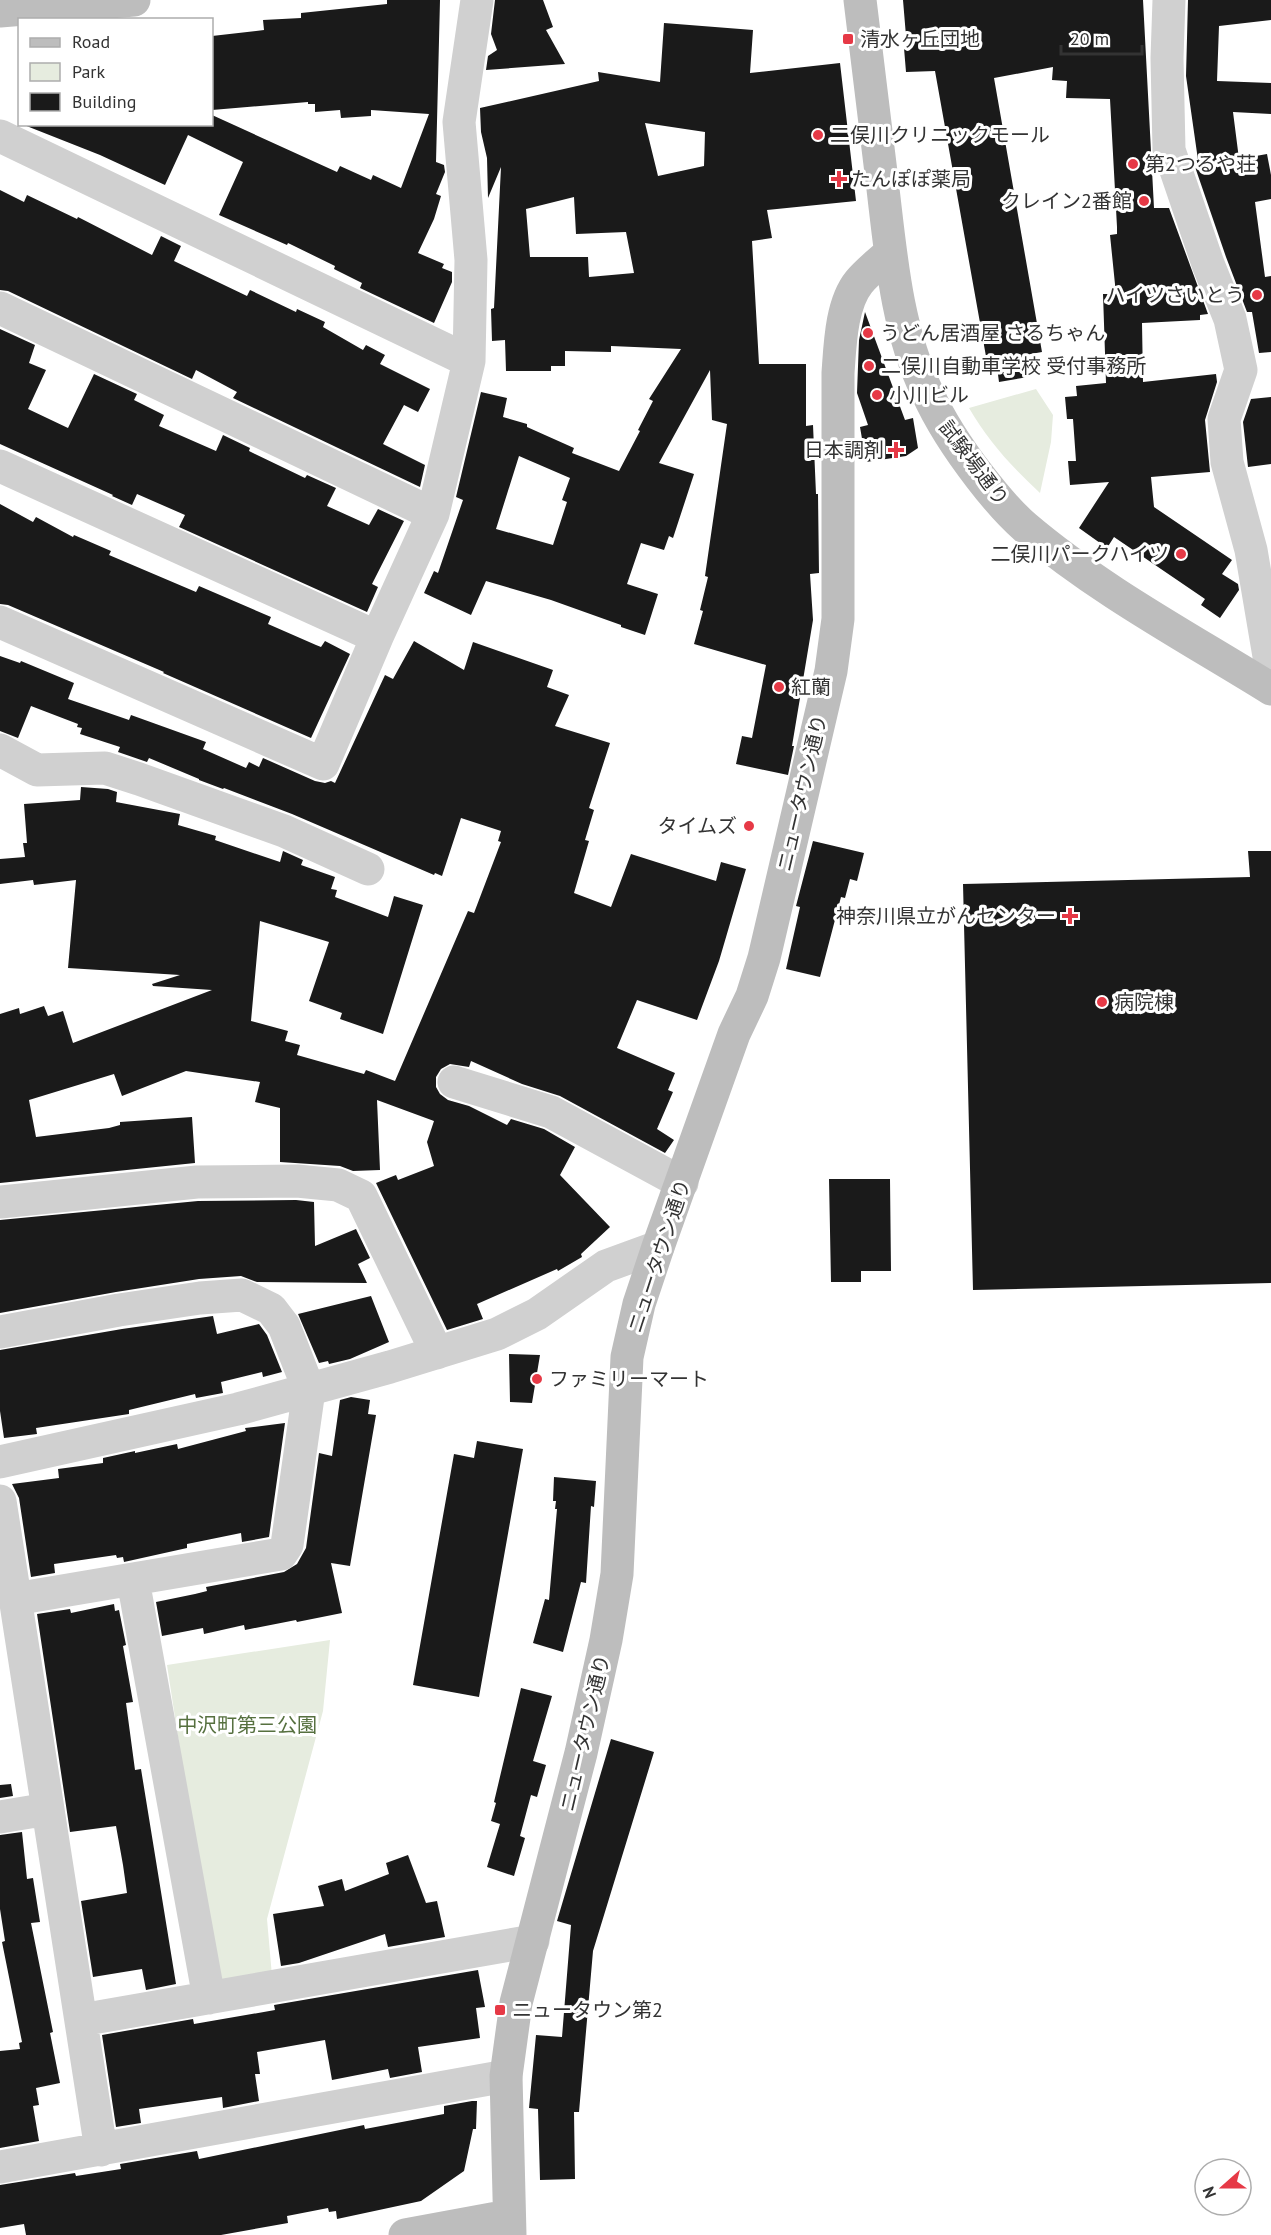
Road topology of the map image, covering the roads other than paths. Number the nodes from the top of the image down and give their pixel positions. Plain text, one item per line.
1 (134, 0) edge
2 (477, 0) edge
3 (860, 0) edge
4 (1169, 0) edge
5 (0, 11) edge
6 (0, 136) edge
7 (890, 253) junction
8 (0, 308) edge
9 (469, 361) junction
10 (0, 466) edge
11 (433, 514) junction
12 (1261, 549) edge
13 (0, 622) edge
14 (376, 638) junction
15 (1271, 668) edge
16 (1271, 689) edge
17 (0, 750) edge
18 (368, 869) dead end
19 (454, 1082) dead end
20 (682, 1183) junction
21 (0, 1202) edge
22 (658, 1247) junction
23 (0, 1332) edge
24 (437, 1353) junction
25 (309, 1390) junction
26 (0, 1462) edge
27 (0, 1501) edge
28 (133, 1580) junction
29 (15, 1599) junction
30 (48, 1809) junction
31 (0, 1817) edge
32 (533, 1941) junction
33 (209, 1998) junction
34 (81, 2020) junction
35 (506, 2076) junction
36 (102, 2150) junction
37 (0, 2168) edge
38 (509, 2225) edge
39 (405, 2235) edge

1 - 5 street
2 - 9 street
3 - 7 street, 試験場通り
4 - 12 street
6 - 9 street
7 - 16 street, 試験場通り
7 - 20 street, ニュータウン通り
8 - 11 street
9 - 11 street
10 - 14 street
11 - 14 street
12 - 15 street
13 - 14 street
17 - 18 street
19 - 20 street
20 - 22 street, ニュータウン通り
21 - 24 street
22 - 24 street
22 - 32 street, ニュータウン通り
23 - 25 street
24 - 25 street
25 - 26 street
25 - 28 street
27 - 29 street
28 - 29 street
28 - 33 street
29 - 30 street
30 - 31 street
30 - 34 street
32 - 33 street
32 - 35 street, ニュータウン通り
33 - 34 street
34 - 36 street
35 - 36 street
35 - 38 street, ニュータウン通り
36 - 37 street
38 - 39 street, ニュータウン通り

